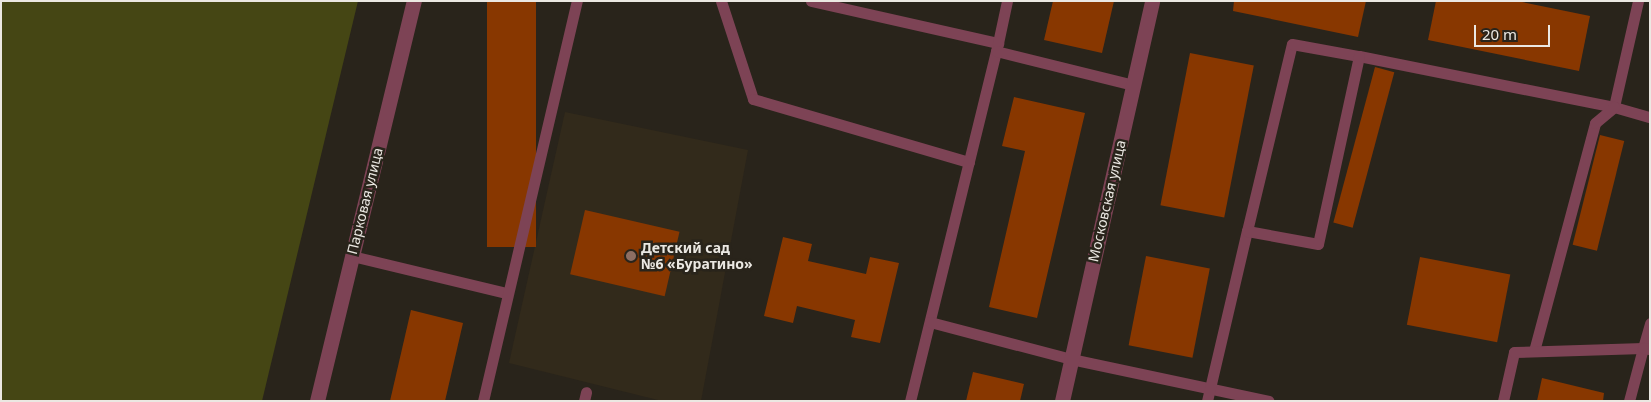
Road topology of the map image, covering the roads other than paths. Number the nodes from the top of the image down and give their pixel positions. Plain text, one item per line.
1 (414, 1) edge
2 (577, 1) edge
3 (721, 1) edge
4 (811, 1) edge
5 (1007, 1) edge
6 (1152, 1) edge
7 (1638, 1) edge
8 (997, 47) junction
9 (1358, 56) junction
10 (1133, 85) junction
11 (1614, 107) junction
12 (1650, 117) edge
13 (969, 162) junction
14 (1247, 231) junction
15 (352, 256) junction
16 (506, 294) junction
17 (930, 322) junction
18 (1650, 323) edge
19 (1646, 349) edge
20 (1534, 351) junction
21 (1071, 359) junction
22 (1210, 388) junction
23 (317, 401) edge
24 (483, 401) edge
25 (910, 401) edge
26 (1062, 401) edge
27 (1207, 401) edge
28 (1269, 401) edge
29 (1503, 401) edge
30 (1629, 401) edge

1 - 15 street, Парковая улица
2 - 16 lane
3 - 13 lane
4 - 8 lane
5 - 8 lane
6 - 10 street, Московская улица
7 - 11 lane
8 - 10 lane
8 - 13 lane
9 - 11 lane
9 - 14 lane
9 - 14 lane
10 - 21 street, Московская улица
11 - 12 lane
11 - 20 lane
13 - 17 lane
14 - 22 lane
15 - 16 lane
15 - 23 street, Парковая улица
16 - 24 lane
17 - 21 lane
17 - 25 lane
18 - 19 lane
19 - 20 lane
19 - 30 lane
20 - 29 lane
21 - 22 lane
21 - 26 street, Московская улица
22 - 27 lane
22 - 28 lane

